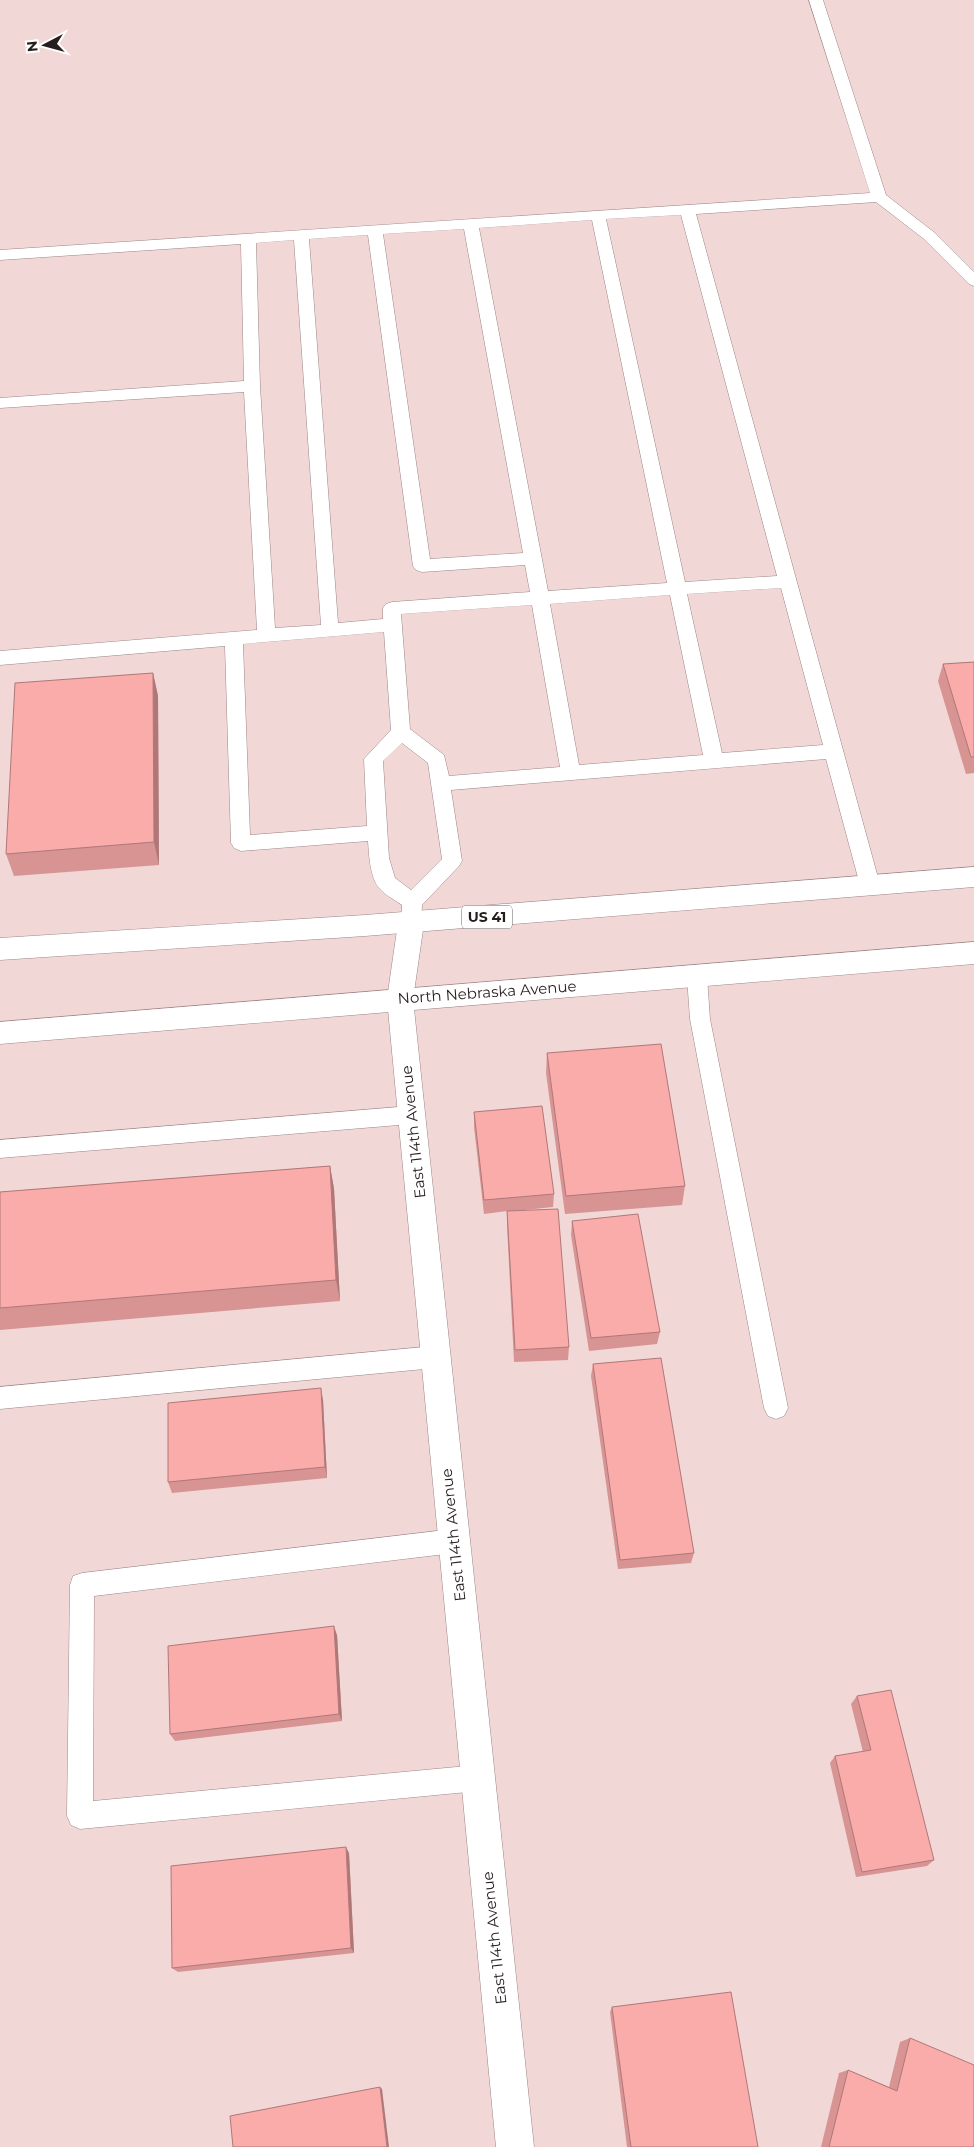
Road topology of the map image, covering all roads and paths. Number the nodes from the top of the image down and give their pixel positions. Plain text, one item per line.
1 (816, 0) edge
2 (879, 197) junction
3 (687, 209) junction
4 (598, 215) junction
5 (471, 224) junction
6 (375, 230) junction
7 (301, 235) junction
8 (248, 239) junction
9 (0, 255) edge
10 (974, 281) edge
11 (252, 386) junction
12 (0, 403) edge
13 (533, 558) junction
14 (788, 581) junction
15 (677, 588) junction
16 (540, 599) junction
17 (392, 625) junction
18 (330, 630) junction
19 (266, 636) junction
20 (234, 638) junction
21 (0, 658) edge
22 (400, 732) junction
23 (834, 751) junction
24 (714, 761) junction
25 (572, 773) junction
26 (441, 784) junction
27 (378, 833) junction
28 (974, 877) edge
29 (870, 885) junction
30 (412, 913) junction
31 (0, 949) edge
32 (974, 953) edge
33 (697, 977) junction
34 (400, 998) junction
35 (0, 1033) edge
36 (411, 1115) junction
37 (0, 1149) edge
38 (435, 1357) junction
39 (0, 1398) edge
40 (776, 1408) dead end
41 (454, 1541) junction
42 (478, 1778) junction
43 (515, 2147) edge

1 - 2 lane
2 - 3 lane
2 - 10 lane
3 - 4 lane
3 - 14 lane
4 - 5 lane
4 - 15 lane
5 - 6 lane
5 - 13 lane
6 - 7 lane
6 - 13 lane
7 - 8 lane
7 - 18 lane
8 - 9 lane
8 - 11 lane
11 - 12 lane
11 - 19 lane
13 - 16 lane
14 - 15 lane
14 - 23 lane
15 - 16 lane
15 - 24 lane
16 - 17 lane
16 - 25 lane
17 - 18 lane
17 - 22 lane
18 - 19 lane
19 - 20 lane
20 - 21 lane
20 - 27 lane
22 - 26 lane
22 - 27 lane
23 - 24 lane
23 - 29 lane
24 - 25 lane
25 - 26 lane
26 - 30 lane
27 - 30 lane
28 - 29 main road, US 41
29 - 30 main road, US 41
30 - 31 main road, US 41
30 - 34 main road, East 114th Avenue
32 - 33 main road, North Nebraska Avenue
33 - 34 main road, North Nebraska Avenue
33 - 40 lane
34 - 35 main road, North Nebraska Avenue
34 - 36 main road, East 114th Avenue
36 - 37 lane
36 - 38 main road, East 114th Avenue
38 - 39 lane
38 - 41 main road, East 114th Avenue
41 - 42 main road, East 114th Avenue
41 - 42 lane
42 - 43 main road, East 114th Avenue

